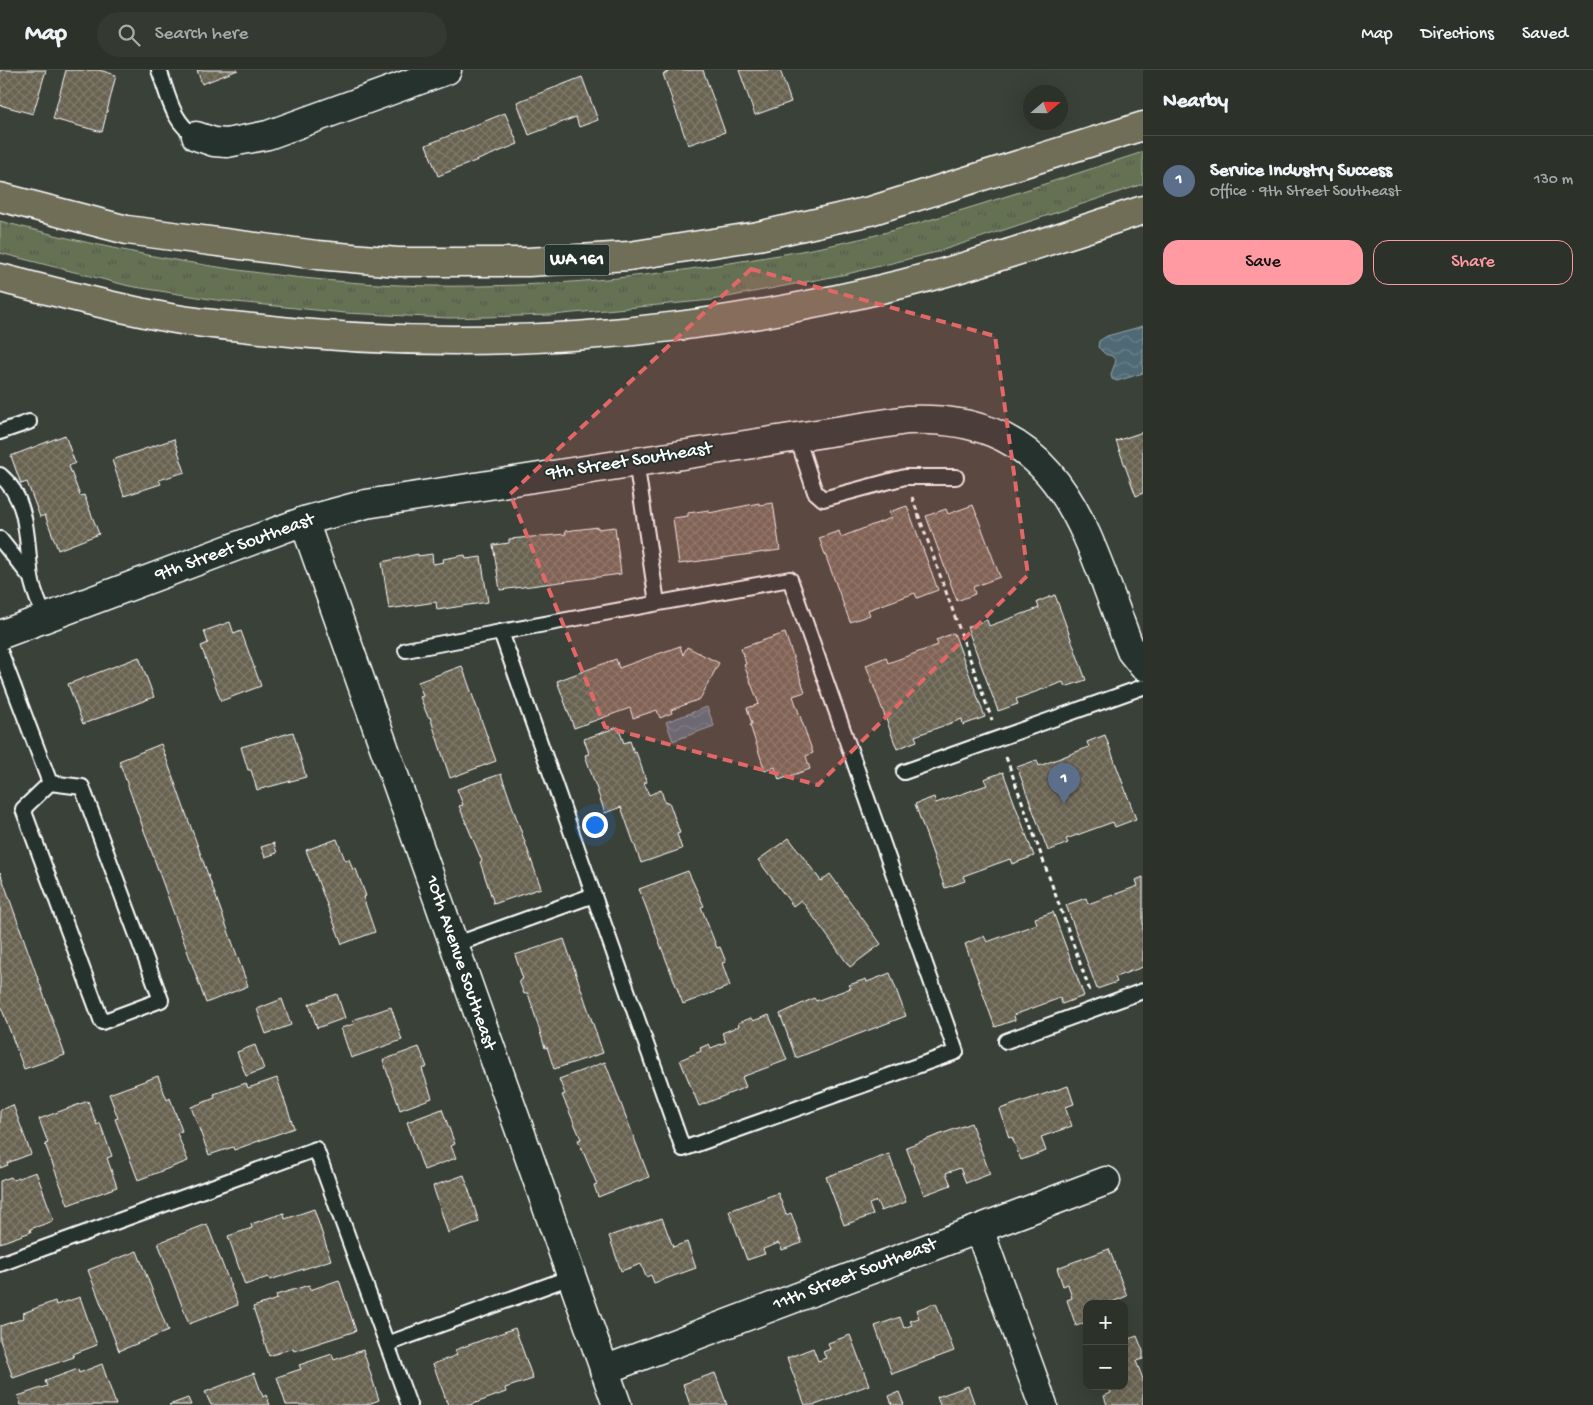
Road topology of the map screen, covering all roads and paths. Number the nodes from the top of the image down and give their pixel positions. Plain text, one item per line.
1 (159, 70) edge
2 (447, 70) edge
3 (1143, 126) edge
4 (196, 136) joint
5 (0, 198) edge
6 (1143, 210) edge
7 (0, 278) edge
8 (29, 422) dead end
9 (0, 432) edge
10 (797, 437) junction
11 (636, 461) junction
12 (0, 475) edge
13 (905, 477) junction
14 (956, 477) dead end
15 (304, 521) junction
16 (0, 539) edge
17 (31, 578) junction
18 (656, 604) junction
19 (45, 618) junction
20 (500, 632) junction
21 (0, 635) edge
22 (0, 650) edge
23 (406, 650) dead end
24 (1143, 666) edge
25 (1143, 687) edge
26 (992, 720) dead end
27 (1006, 756) dead end
28 (904, 772) dead end
29 (50, 783) junction
30 (594, 895) junction
31 (454, 945) junction
32 (1143, 991) edge
33 (1096, 1008) junction
34 (1006, 1041) dead end
35 (1106, 1180) dead end
36 (979, 1229) junction
37 (0, 1264) edge
38 (571, 1277) junction
39 (387, 1344) junction
40 (604, 1370) junction
41 (409, 1405) edge
42 (617, 1405) edge
43 (1043, 1405) edge

1 - 4 lane
2 - 4 street
3 - 5 highway, WA 161
6 - 7 highway
8 - 9 lane
10 - 11 street, 9th Street Southeast
10 - 13 lane
10 - 24 street, 9th Street Southeast
11 - 15 street, 9th Street Southeast
11 - 18 lane
12 - 17 lane
13 - 14 lane
13 - 26 path
15 - 19 street, 9th Street Southeast
15 - 31 street, 10th Avenue Southeast
16 - 17 lane
17 - 19 lane
18 - 20 lane
18 - 30 lane
19 - 21 street, 9th Street Southeast
20 - 23 lane
20 - 30 lane
22 - 29 lane
25 - 28 lane
27 - 33 path
29 - 29 lane
30 - 31 lane
31 - 38 street, 10th Avenue Southeast
32 - 33 lane
33 - 34 lane
35 - 36 street, 11th Street Southeast
36 - 40 street, 11th Street Southeast
36 - 43 street
37 - 39 lane
38 - 39 lane
38 - 40 street, 10th Avenue Southeast
39 - 41 lane
40 - 42 street, 10th Avenue Southeast

